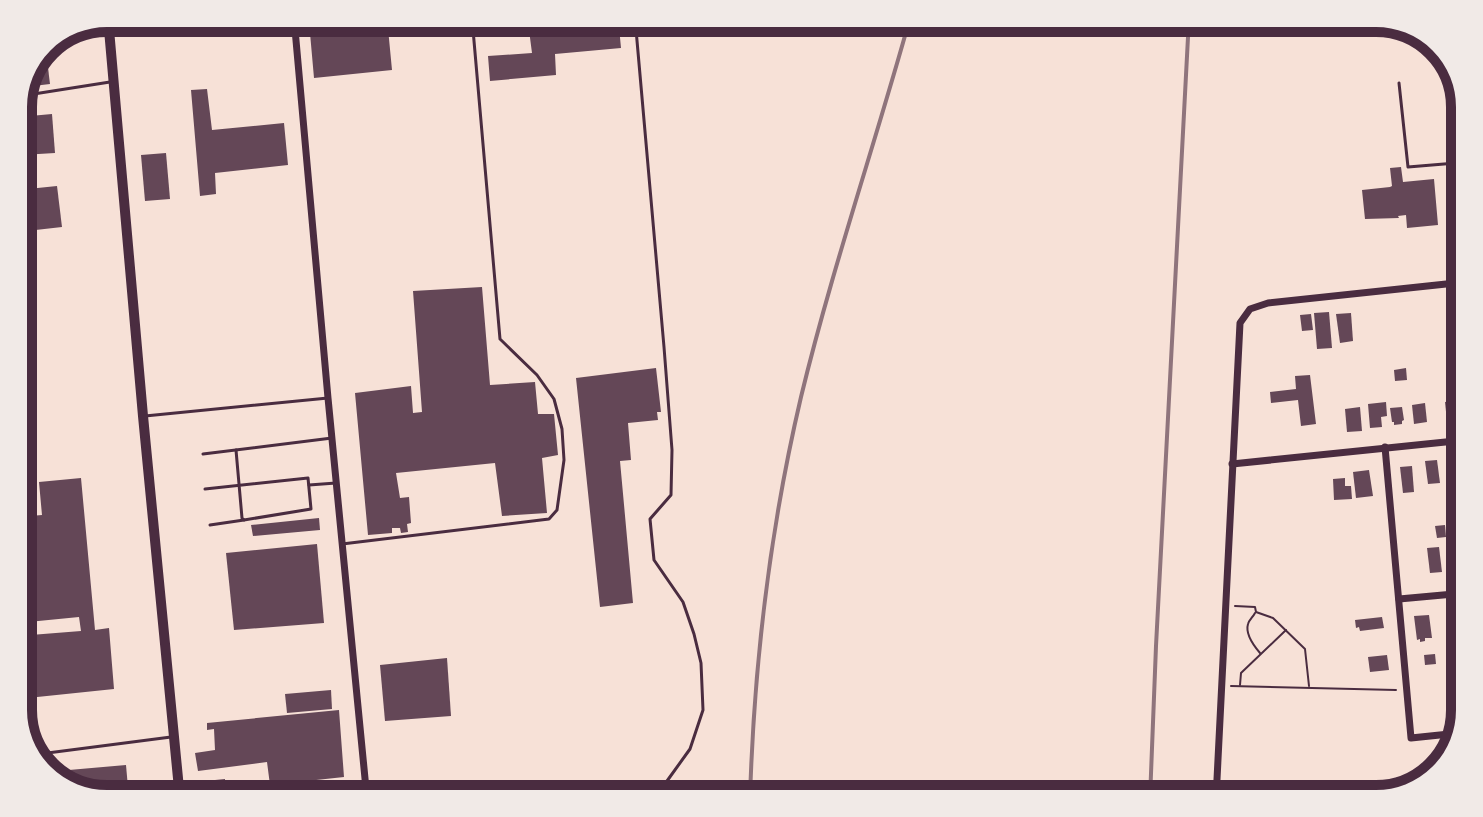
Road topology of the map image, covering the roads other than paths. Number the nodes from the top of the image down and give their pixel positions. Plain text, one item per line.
1 (109, 32) edge
2 (295, 32) edge
3 (473, 32) edge
4 (636, 32) edge
5 (114, 82) junction
6 (1399, 83) dead end
7 (34, 94) edge
8 (1451, 163) edge
9 (1451, 283) edge
10 (328, 398) junction
11 (143, 416) junction
12 (332, 438) junction
13 (1451, 441) edge
14 (1385, 447) junction
15 (236, 450) junction
16 (203, 454) dead end
17 (1232, 464) junction
18 (336, 483) junction
19 (309, 485) junction
20 (239, 486) junction
21 (205, 489) dead end
22 (244, 520) junction
23 (210, 525) dead end
24 (342, 544) junction
25 (1451, 594) edge
26 (1399, 599) junction
27 (1447, 734) edge
28 (174, 737) junction
29 (46, 753) edge
30 (179, 785) edge
31 (366, 785) edge
32 (659, 785) edge
33 (1217, 785) edge

1 - 5 main road
2 - 10 street
3 - 24 lane
4 - 32 lane
5 - 7 lane
5 - 11 main road
6 - 8 lane
9 - 17 street
10 - 11 lane
10 - 12 street
11 - 28 main road
12 - 15 lane
12 - 18 street
13 - 14 street
14 - 17 street
14 - 26 street
15 - 16 lane
15 - 20 lane
17 - 33 street
18 - 19 lane
18 - 24 street
19 - 20 lane
19 - 22 lane
20 - 21 lane
20 - 22 lane
22 - 23 lane
24 - 31 street
25 - 26 street
26 - 27 street
28 - 29 lane
28 - 30 main road

